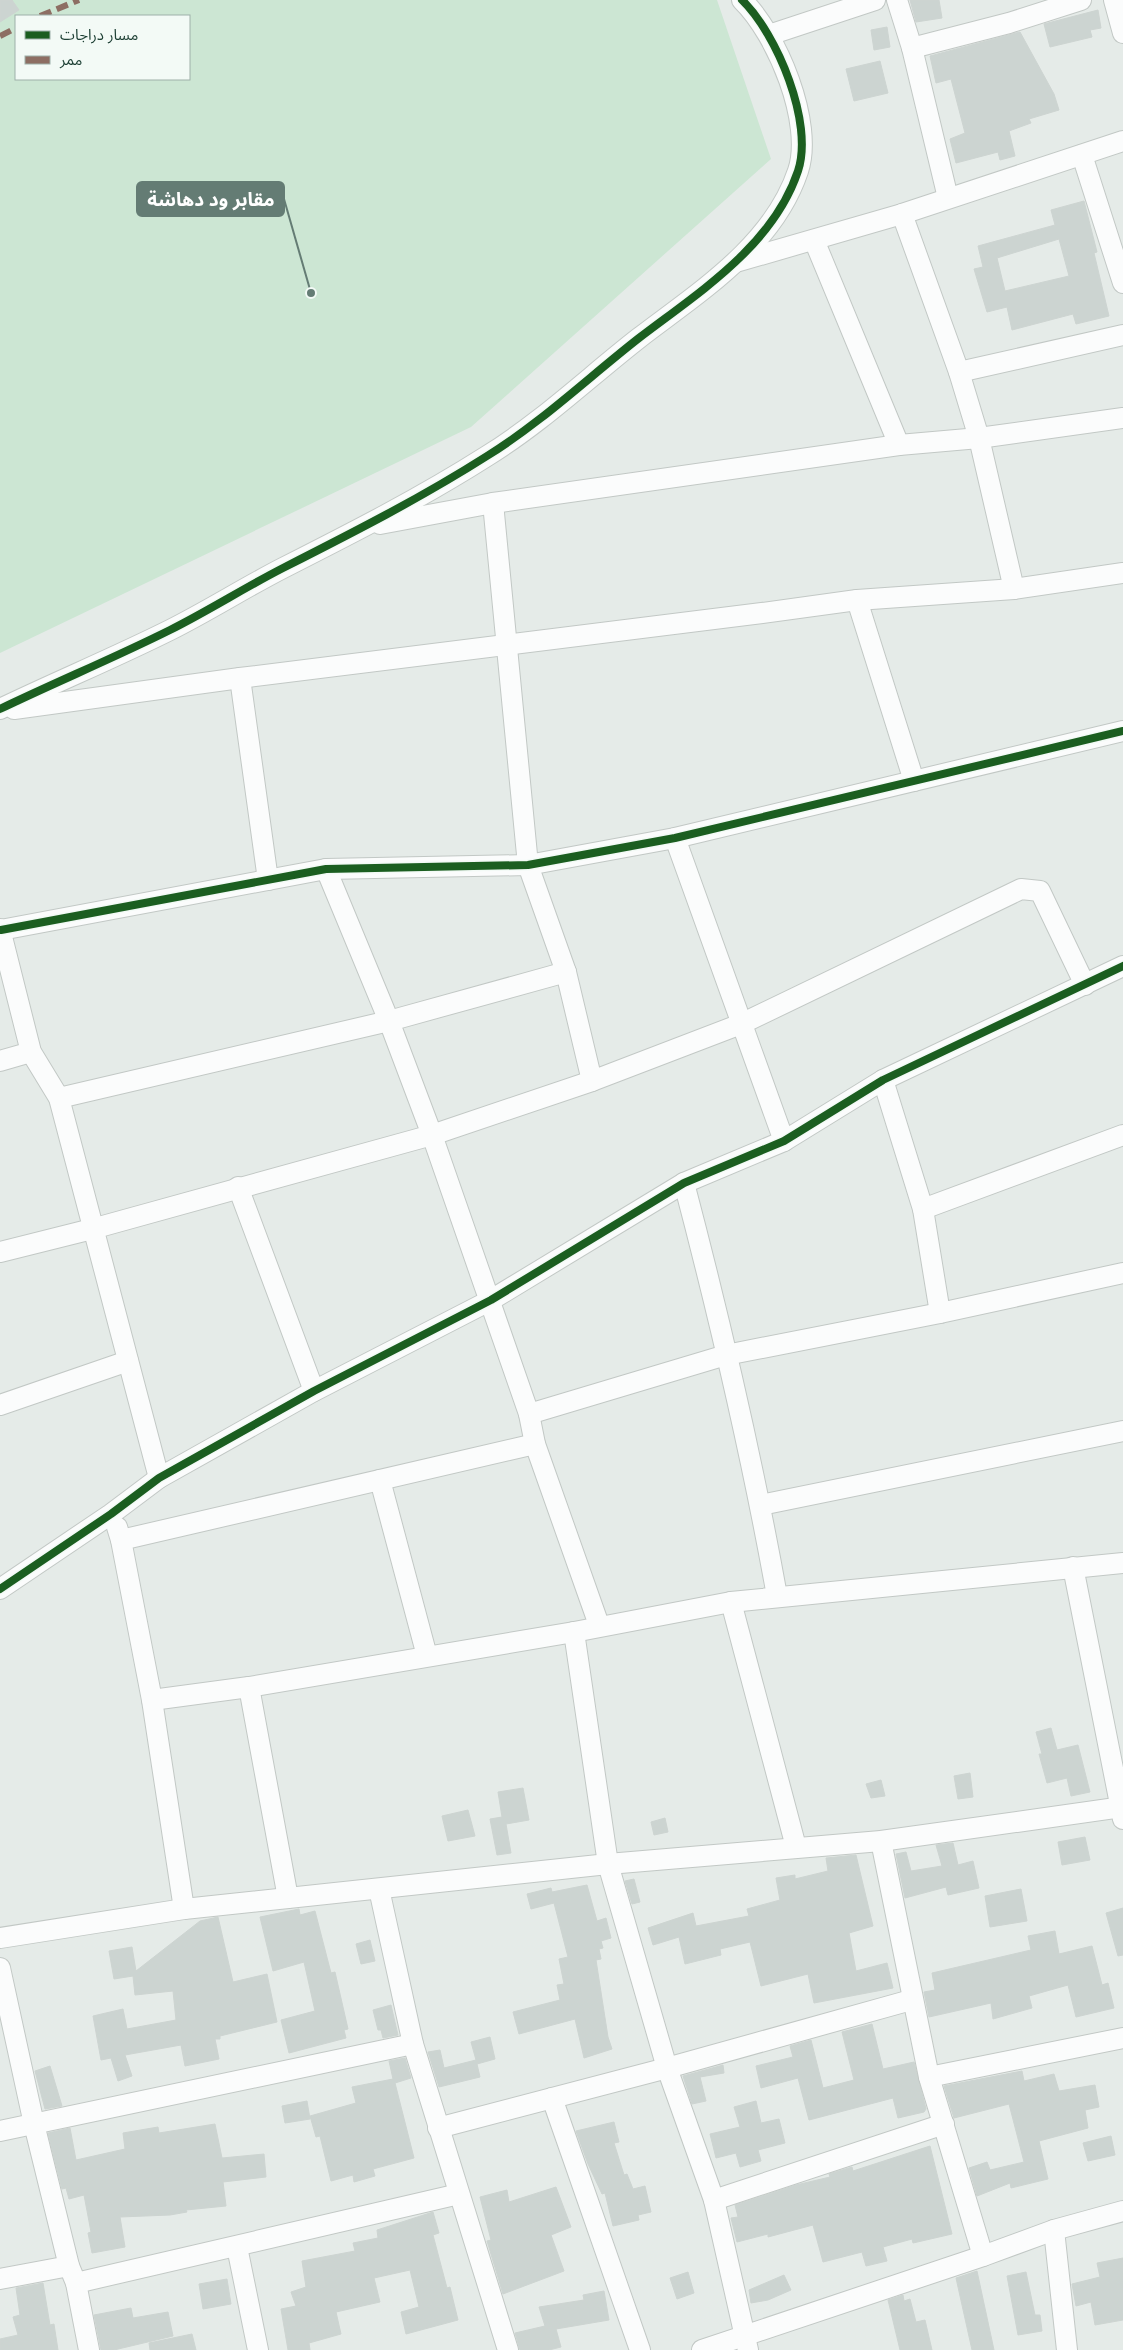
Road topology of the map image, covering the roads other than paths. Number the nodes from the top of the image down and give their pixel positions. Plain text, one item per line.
1 (742, 0) edge
2 (875, 0) edge
3 (897, 0) edge
4 (1081, 0) edge
5 (1114, 0) edge
6 (1123, 33) edge
7 (769, 35) junction
8 (912, 48) junction
9 (1123, 141) edge
10 (1082, 155) junction
11 (948, 198) junction
12 (902, 214) junction
13 (814, 240) junction
14 (734, 263) junction
15 (1123, 283) edge
16 (1123, 335) edge
17 (959, 372) junction
18 (1123, 418) edge
19 (979, 438) junction
20 (899, 446) junction
21 (493, 503) junction
22 (367, 527) junction
23 (1123, 573) edge
24 (1014, 589) junction
25 (857, 600) junction
26 (506, 645) junction
27 (240, 678) junction
28 (0, 710) edge
29 (1123, 731) edge
30 (914, 781) junction
31 (675, 838) junction
32 (528, 865) junction
33 (326, 869) junction
34 (268, 880) junction
35 (0, 929) edge
36 (1123, 966) edge
37 (566, 972) junction
38 (1086, 985) junction
39 (390, 1021) junction
40 (742, 1024) junction
41 (31, 1052) junction
42 (0, 1061) edge
43 (883, 1080) junction
44 (592, 1081) junction
45 (59, 1098) junction
46 (432, 1135) junction
47 (1123, 1135) edge
48 (784, 1141) junction
49 (684, 1183) junction
50 (238, 1187) junction
51 (924, 1209) junction
52 (92, 1229) junction
53 (0, 1252) edge
54 (1123, 1273) edge
55 (491, 1300) junction
56 (940, 1313) junction
57 (726, 1355) junction
58 (128, 1361) junction
59 (314, 1391) junction
60 (0, 1405) edge
61 (529, 1414) junction
62 (1123, 1431) edge
63 (535, 1444) junction
64 (159, 1478) junction
65 (380, 1480) junction
66 (761, 1504) junction
67 (111, 1514) junction
68 (122, 1540) junction
69 (1123, 1563) edge
70 (1073, 1567) junction
71 (0, 1589) edge
72 (778, 1596) junction
73 (731, 1602) junction
74 (600, 1625) junction
75 (574, 1632) junction
76 (427, 1656) junction
77 (249, 1687) junction
78 (152, 1700) junction
79 (1122, 1811) edge
80 (880, 1841) junction
81 (796, 1847) junction
82 (608, 1864) junction
83 (379, 1889) junction
84 (288, 1898) junction
85 (184, 1909) junction
86 (0, 1938) edge
87 (0, 1968) edge
88 (912, 2000) junction
89 (1123, 2038) edge
90 (413, 2044) junction
91 (667, 2068) junction
92 (928, 2077) junction
93 (552, 2098) junction
94 (34, 2124) junction
95 (944, 2124) junction
96 (438, 2128) junction
97 (0, 2131) edge
98 (459, 2194) junction
99 (714, 2200) junction
100 (1123, 2211) edge
101 (1054, 2230) junction
102 (237, 2247) junction
103 (983, 2256) junction
104 (72, 2275) junction
105 (0, 2279) edge
106 (747, 2343) edge
107 (89, 2350) edge
108 (258, 2350) edge
109 (508, 2350) edge
110 (640, 2350) edge
111 (702, 2350) edge
112 (1067, 2350) edge

1 - 7 street
2 - 7 street
3 - 8 street
4 - 8 street
5 - 6 street
7 - 14 street
8 - 11 street
9 - 10 street
10 - 11 street
10 - 15 street
11 - 12 street
12 - 13 street
12 - 17 street
13 - 14 street
13 - 20 street
14 - 22 street
16 - 17 street
17 - 19 street
18 - 19 street
19 - 20 street
19 - 24 street
20 - 21 street
21 - 22 street
21 - 26 street
22 - 28 street
23 - 24 street
24 - 25 street
25 - 26 street
25 - 30 street
26 - 27 street
26 - 32 street
27 - 28 street
27 - 34 street
29 - 30 street
30 - 31 street
31 - 32 street
31 - 40 street
32 - 33 street
32 - 37 street
33 - 34 street
33 - 39 street
34 - 35 street
35 - 41 street
36 - 38 street
37 - 39 street
37 - 44 street
38 - 40 street
38 - 43 street
39 - 45 street
39 - 46 street
40 - 44 street
40 - 48 street
41 - 42 street
41 - 45 street
43 - 48 street
43 - 51 street
44 - 46 street
45 - 52 street
46 - 50 street
46 - 55 street
47 - 51 street
48 - 49 street
49 - 55 street
49 - 57 street
50 - 52 street
50 - 59 street
51 - 56 street
52 - 53 street
52 - 58 street
54 - 56 street
55 - 59 street
55 - 61 street
56 - 57 street
57 - 61 street
57 - 66 street
58 - 60 street
58 - 64 street
59 - 64 street
61 - 63 street
62 - 66 street
63 - 65 street
63 - 74 street
64 - 67 street
65 - 68 street
65 - 76 street
66 - 72 street
67 - 68 street
67 - 71 street
68 - 78 street
69 - 70 street
70 - 72 street
70 - 79 street
72 - 73 street
73 - 74 street
73 - 81 street
74 - 75 street
75 - 76 street
75 - 82 street
76 - 77 street
77 - 78 street
77 - 84 street
78 - 85 street
79 - 80 street
80 - 81 street
80 - 88 street
81 - 82 street
82 - 83 street
82 - 91 street
83 - 84 street
83 - 90 street
84 - 85 street
85 - 86 street
87 - 94 street
88 - 91 street
88 - 92 street
89 - 92 street
90 - 94 street
90 - 96 street
91 - 93 street
91 - 99 street
92 - 95 street
93 - 96 street
93 - 110 street
94 - 97 street
94 - 104 street
95 - 99 street
95 - 103 street
96 - 98 street
98 - 102 street
98 - 109 street
99 - 106 street
100 - 101 street
101 - 103 street
101 - 112 street
102 - 104 street
102 - 108 street
103 - 106 street
104 - 105 street
104 - 107 street
106 - 111 street

